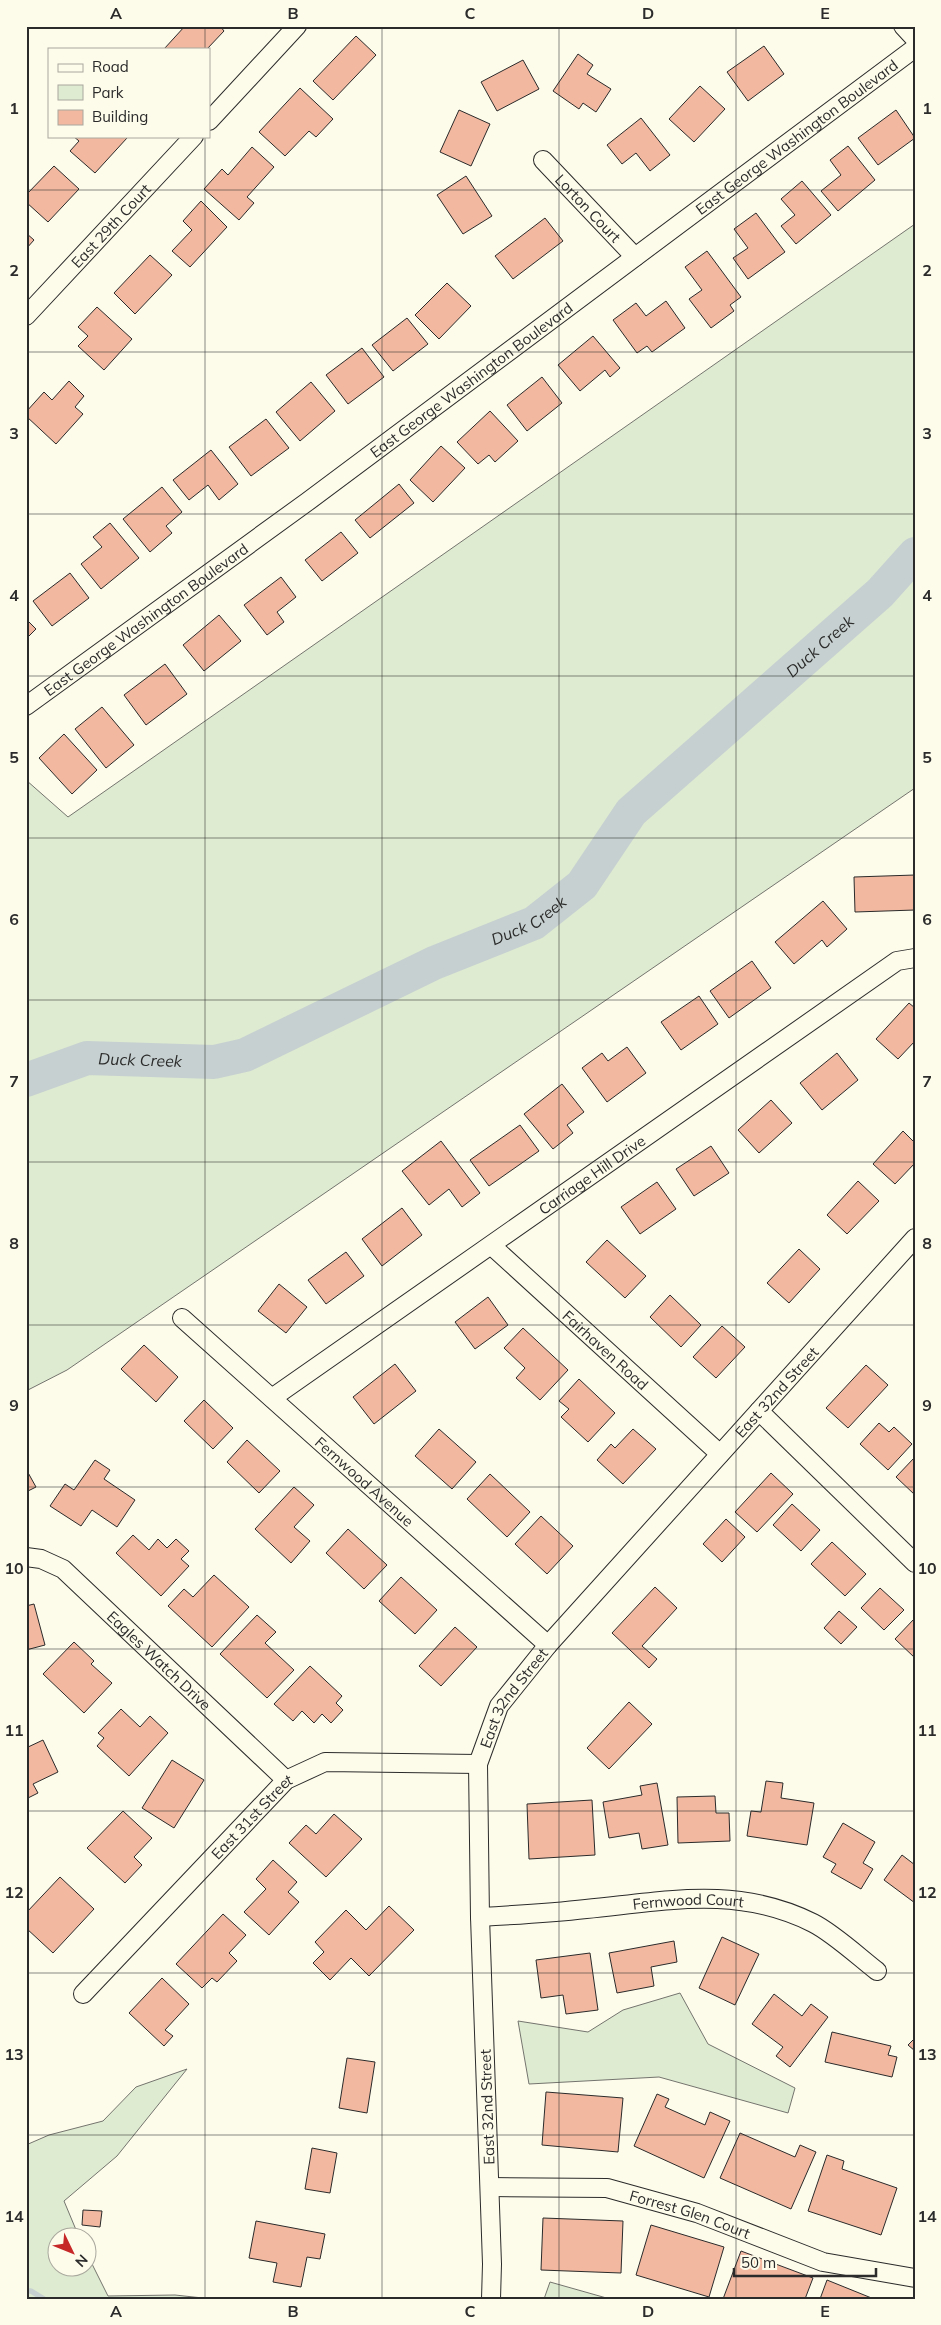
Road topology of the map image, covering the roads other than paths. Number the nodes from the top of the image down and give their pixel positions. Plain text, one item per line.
1 (297, 26) edge
2 (903, 26) edge
3 (915, 38) edge
4 (915, 48) edge
5 (210, 120) edge
6 (192, 138) edge
7 (543, 160) dead end
8 (635, 257) junction
9 (26, 316) edge
10 (26, 706) edge
11 (915, 958) edge
12 (915, 1238) edge
13 (492, 1246) junction
14 (182, 1318) dead end
15 (272, 1398) junction
16 (759, 1410) junction
17 (720, 1454) junction
18 (26, 1557) edge
19 (915, 1563) edge
20 (548, 1645) junction
21 (478, 1764) junction
22 (286, 1780) junction
23 (480, 1917) junction
24 (877, 1971) dead end
25 (83, 1994) dead end
26 (490, 2187) junction
27 (915, 2278) edge
28 (491, 2299) edge

1 - 5 street
2 - 3 street
4 - 8 street, East George Washington Boulevard
6 - 9 street, East 29th Court
7 - 8 street, Lorton Court
8 - 10 street, East George Washington Boulevard
11 - 13 street, Carriage Hill Drive
12 - 16 street, East 32nd Street
13 - 15 street, Carriage Hill Drive
13 - 17 street, Fairhaven Road
14 - 15 street, Fernwood Avenue
15 - 20 street, Fernwood Avenue
16 - 17 street, East 32nd Street
16 - 19 street
17 - 20 street, East 32nd Street
18 - 22 street, Eagles Watch Drive
20 - 21 street, East 32nd Street
21 - 22 street, East 31st Street
21 - 23 street, East 32nd Street
22 - 25 street, East 31st Street
23 - 24 street, Fernwood Court
23 - 26 street, East 32nd Street
26 - 27 street, Forrest Glen Court
26 - 28 street, East 32nd Street

